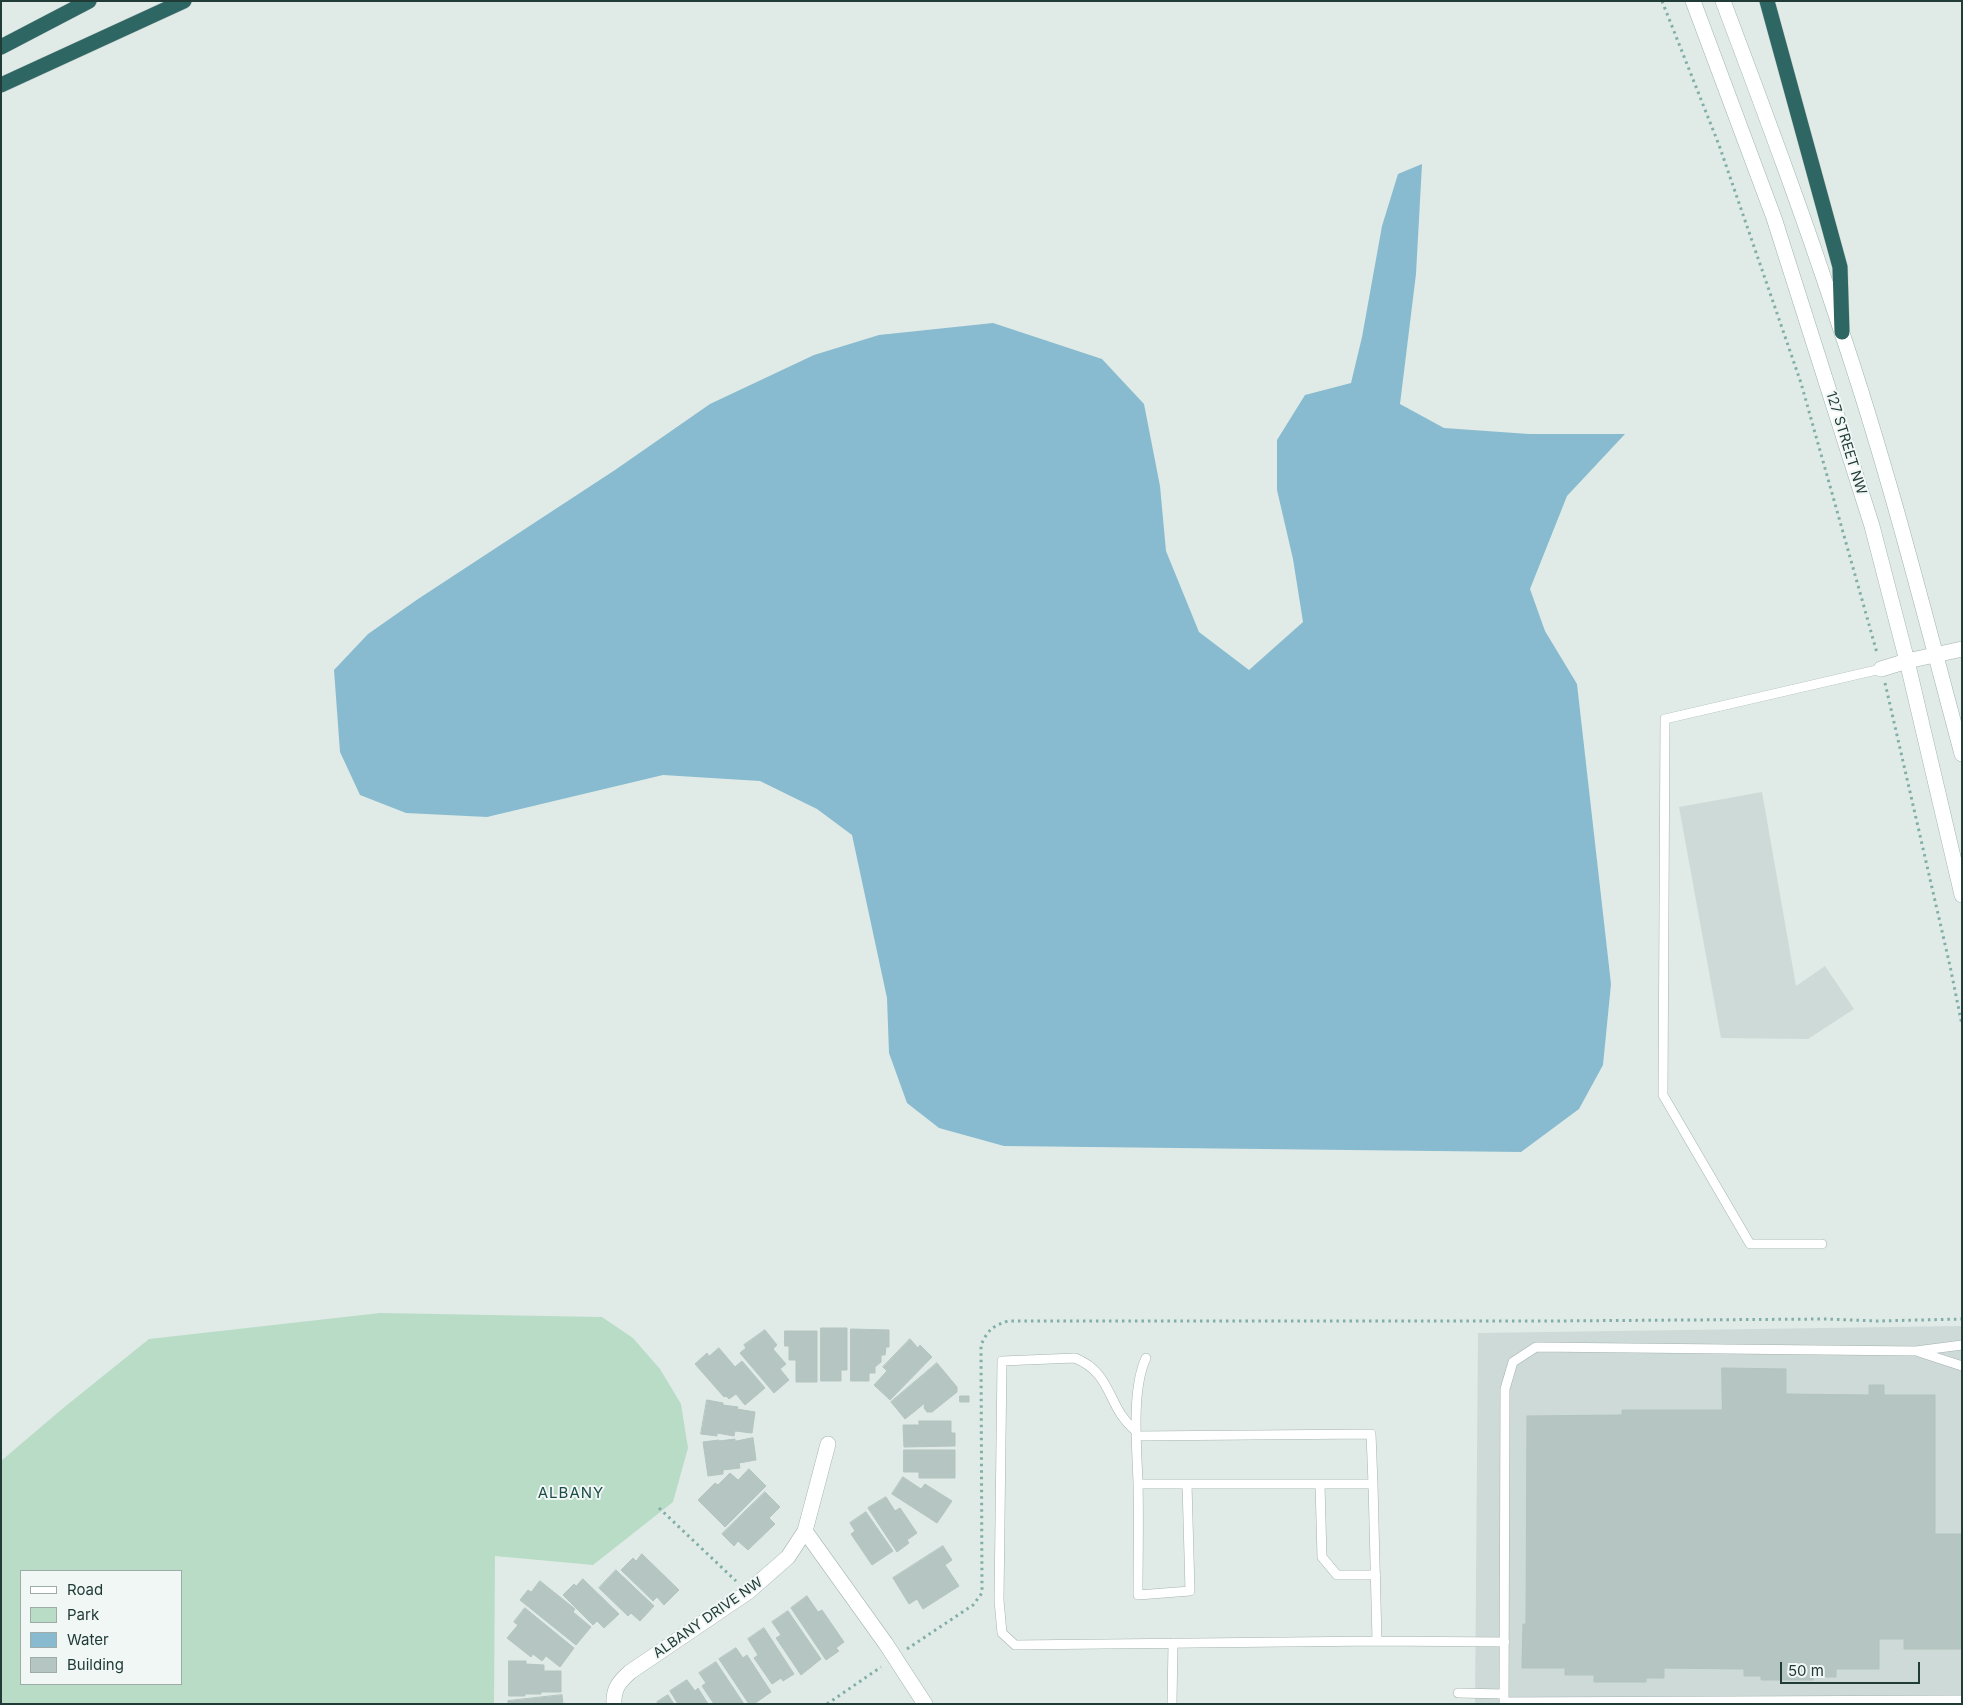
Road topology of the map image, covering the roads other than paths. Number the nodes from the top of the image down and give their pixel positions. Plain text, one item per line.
1 (89, 1) edge
2 (184, 1) edge
3 (1693, 1) edge
4 (1723, 1) edge
5 (1767, 1) edge
6 (1, 47) edge
7 (1, 85) edge
8 (1842, 332) junction
9 (1962, 649) edge
10 (1935, 654) junction
11 (1906, 661) junction
12 (1881, 669) joint
13 (1962, 754) edge
14 (1959, 882) edge
15 (1962, 895) edge
16 (1822, 1244) dead end
17 (1962, 1345) edge
18 (1916, 1351) junction
19 (1146, 1358) dead end
20 (1962, 1366) edge
21 (1136, 1433) junction
22 (828, 1444) dead end
23 (1138, 1484) junction
24 (1187, 1484) junction
25 (1320, 1484) junction
26 (1373, 1484) junction
27 (805, 1531) junction
28 (1376, 1575) junction
29 (1377, 1641) junction
30 (1504, 1642) junction
31 (1173, 1643) junction
32 (1458, 1693) dead end
33 (1504, 1700) edge
34 (1962, 1700) edge
35 (614, 1704) edge
36 (925, 1704) edge
37 (1172, 1704) edge

1 - 6 highway
2 - 7 highway
3 - 11 main road, 127 STREET NW
4 - 8 main road, 127 STREET NW
5 - 8 highway
8 - 10 main road, 127 STREET NW
9 - 10 main road
10 - 11 main road
10 - 13 main road, 127 STREET NW
11 - 12 main road
11 - 14 main road, 127 STREET NW
12 - 16 lane
14 - 15 main road, 127 STREET NW
17 - 18 lane
18 - 20 lane
18 - 30 lane
19 - 21 lane
21 - 23 lane
21 - 26 lane
21 - 31 lane
22 - 27 main road, ALBANY DRIVE NW
23 - 24 lane
23 - 24 lane
24 - 25 lane
25 - 26 lane
25 - 28 lane
26 - 28 lane
27 - 35 main road, ALBANY DRIVE NW
27 - 36 main road
28 - 29 lane
29 - 30 lane
29 - 31 lane
30 - 33 lane
31 - 37 lane
32 - 33 lane
33 - 34 lane

